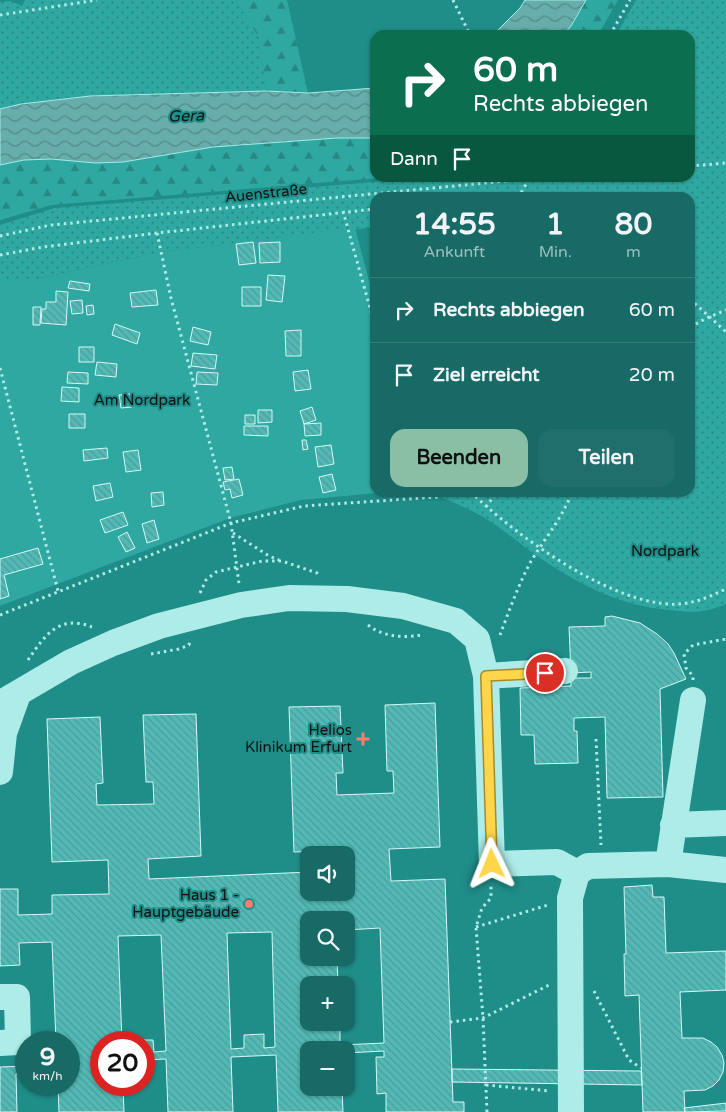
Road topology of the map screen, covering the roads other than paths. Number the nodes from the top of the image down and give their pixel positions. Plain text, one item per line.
1 (565, 672) dead end
2 (486, 676) junction
3 (693, 700) dead end
4 (2, 733) edge
5 (0, 772) edge
6 (726, 823) edge
7 (673, 825) junction
8 (668, 864) junction
9 (726, 870) edge
10 (577, 873) junction
11 (0, 998) edge
12 (0, 1043) edge
13 (571, 1103) edge

1 - 2 lane
2 - 4 lane
2 - 10 lane
3 - 7 lane
4 - 5 lane
6 - 7 lane
7 - 8 lane
8 - 9 lane
8 - 10 lane
10 - 13 lane
11 - 12 lane

